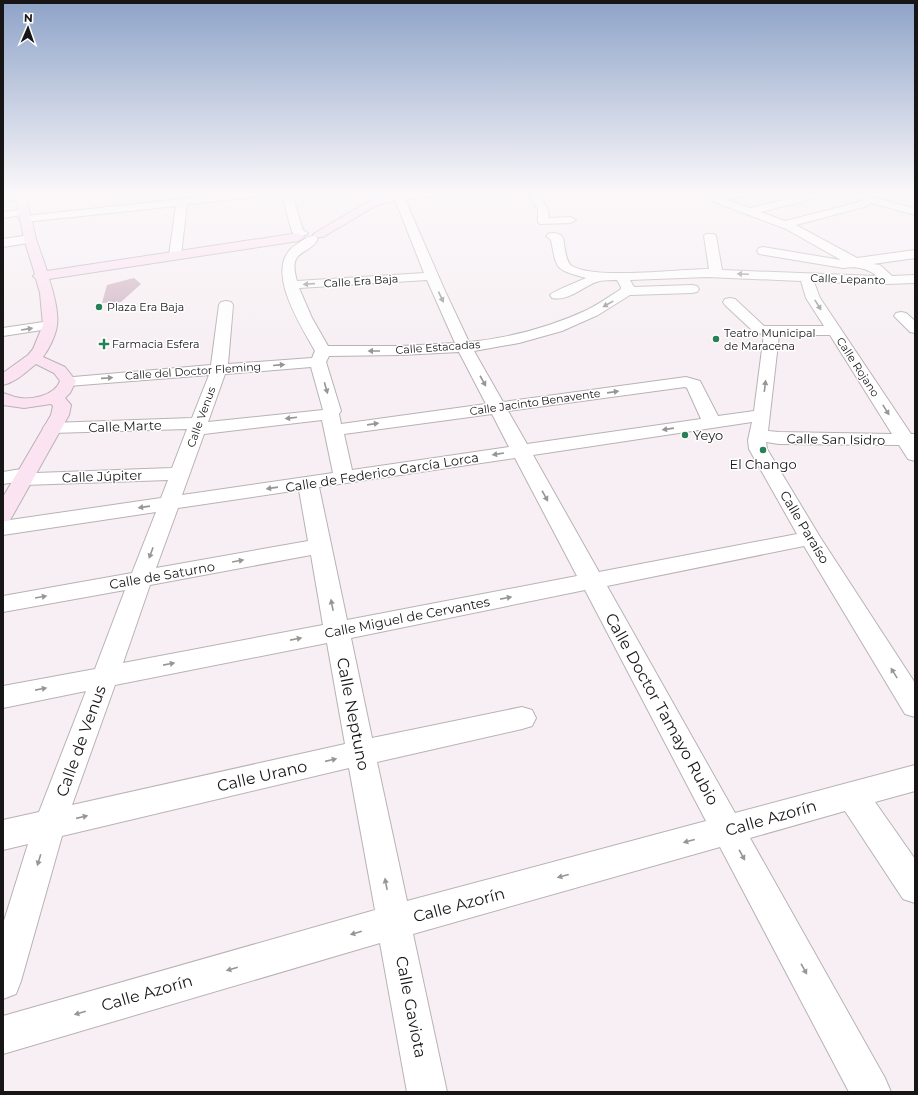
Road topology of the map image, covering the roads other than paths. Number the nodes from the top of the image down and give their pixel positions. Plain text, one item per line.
1 (31, 243) edge
2 (177, 243) edge
3 (258, 243) edge
4 (308, 243) edge
5 (418, 243) edge
6 (557, 243) edge
7 (711, 243) edge
8 (820, 243) edge
9 (915, 254) edge
10 (175, 255) junction
11 (873, 260) junction
12 (856, 263) junction
13 (716, 274) junction
14 (40, 276) junction
15 (432, 276) junction
16 (782, 276) junction
17 (597, 277) junction
18 (621, 277) junction
19 (806, 277) junction
20 (914, 279) edge
21 (892, 280) junction
22 (291, 285) junction
23 (692, 289) dead end
24 (627, 291) junction
25 (557, 295) dead end
26 (730, 302) dead end
27 (226, 305) dead end
28 (915, 316) edge
29 (50, 325) junction
30 (915, 329) edge
31 (772, 330) junction
32 (834, 331) junction
33 (3, 332) edge
34 (464, 347) junction
35 (320, 356) junction
36 (42, 361) junction
37 (219, 369) junction
38 (67, 378) junction
39 (9, 380) edge
40 (54, 397) junction
41 (3, 398) edge
42 (21, 403) junction
43 (3, 407) edge
44 (497, 407) junction
45 (332, 422) junction
46 (712, 422) junction
47 (760, 425) junction
48 (197, 426) junction
49 (52, 428) junction
50 (910, 440) edge
51 (521, 451) junction
52 (915, 455) edge
53 (180, 474) junction
54 (26, 476) junction
55 (344, 477) junction
56 (3, 478) edge
57 (308, 483) junction
58 (169, 504) junction
59 (3, 515) edge
60 (3, 528) edge
61 (810, 538) junction
62 (321, 546) junction
63 (142, 579) junction
64 (592, 581) junction
65 (3, 604) edge
66 (337, 631) junction
67 (105, 677) junction
68 (3, 697) edge
69 (915, 706) edge
70 (522, 718) dead end
71 (361, 753) junction
72 (915, 778) edge
73 (852, 795) junction
74 (50, 824) junction
75 (728, 830) junction
76 (3, 835) edge
77 (915, 886) edge
78 (394, 922) junction
79 (3, 981) edge
80 (3, 1035) edge
81 (428, 1092) edge
82 (871, 1092) edge

1 - 14 street
2 - 10 street
3 - 10 street
4 - 22 street
5 - 15 street, Calle Doctor Tamayo Rubio
6 - 17 street
7 - 13 street
8 - 12 street
9 - 11 street
10 - 14 street
11 - 12 street
11 - 20 street
12 - 16 street
12 - 21 street
16 -> 13 street, Calle Lepanto
13 - 18 street, Calle Lepanto
14 - 29 street
15 -> 22 street, Calle Era Baja
15 -> 34 street, Calle Doctor Tamayo Rubio
16 - 19 street, Calle Lepanto
17 - 18 street, Calle Lepanto
17 - 25 street
18 - 24 street
19 - 21 street, Calle Lepanto
19 -> 32 street, Calle Rojano
20 - 21 street, Calle Lepanto
22 - 35 street
23 - 24 street
24 -> 34 street, Calle Estacadas
26 - 31 street
27 - 37 street, Calle Venus
28 - 30 street
33 -> 29 street
29 - 36 street
29 - 39 street
31 - 32 street
47 -> 31 street, Calle Paraíso
32 -> 50 street, Calle Rojano
34 -> 35 street, Calle Estacadas
34 -> 44 street, Calle Doctor Tamayo Rubio
37 -> 35 street, Calle del Doctor Fleming
35 -> 45 street
36 - 38 street
36 - 39 street
38 -> 37 street, Calle del Doctor Fleming
37 - 48 street, Calle Venus
38 - 39 street
38 - 40 street
40 - 42 street
40 - 49 street
41 - 42 street
42 - 43 street
45 -> 44 street, Calle Jacinto Benavente
44 -> 46 street, Calle Jacinto Benavente
44 - 51 street, Calle Doctor Tamayo Rubio
45 -> 48 street, Calle Marte
45 - 55 street
46 - 47 street, Calle de Federico García Lorca
46 -> 51 street, Calle de Federico García Lorca
47 - 50 street, Calle San Isidro
47 - 61 street, Calle Paraíso
48 - 49 street, Calle Marte
48 - 53 street, Calle Venus
49 - 54 street
50 - 52 street, Calle Rojano
51 -> 55 street, Calle de Federico García Lorca
51 -> 64 street, Calle Doctor Tamayo Rubio
53 - 54 street, Calle Júpiter
53 - 58 street, Calle Venus
54 - 56 street, Calle Júpiter
54 - 59 street
55 - 57 street, Calle de Federico García Lorca
57 -> 58 street, Calle de Federico García Lorca
57 - 62 street, Calle Neptuno
58 -> 60 street, Calle de Federico García Lorca
58 -> 63 street, Calle de Venus
61 - 64 street, Calle Miguel de Cervantes
69 -> 61 street, Calle Paraíso
63 -> 62 street, Calle de Saturno
66 -> 62 street, Calle Neptuno
65 -> 63 street, Calle de Saturno
63 - 67 street, Calle de Venus
66 -> 64 street, Calle Miguel de Cervantes
64 - 75 street, Calle Doctor Tamayo Rubio
67 -> 66 street, Calle Miguel de Cervantes
66 - 71 street, Calle Neptuno
68 -> 67 street, Calle Miguel de Cervantes
67 - 74 street, Calle de Venus
70 - 71 street, Calle Urano
74 -> 71 street, Calle Urano
78 -> 71 street, Calle Neptuno
72 - 73 street, Calle Azorín
73 - 75 street, Calle Azorín
73 - 77 street
74 - 76 street, Calle Urano
74 -> 79 street, Calle de Venus
75 -> 78 street, Calle Azorín
75 -> 82 street, Calle Doctor Tamayo Rubio
78 -> 80 street, Calle Azorín
78 - 81 street, Calle Gaviota

